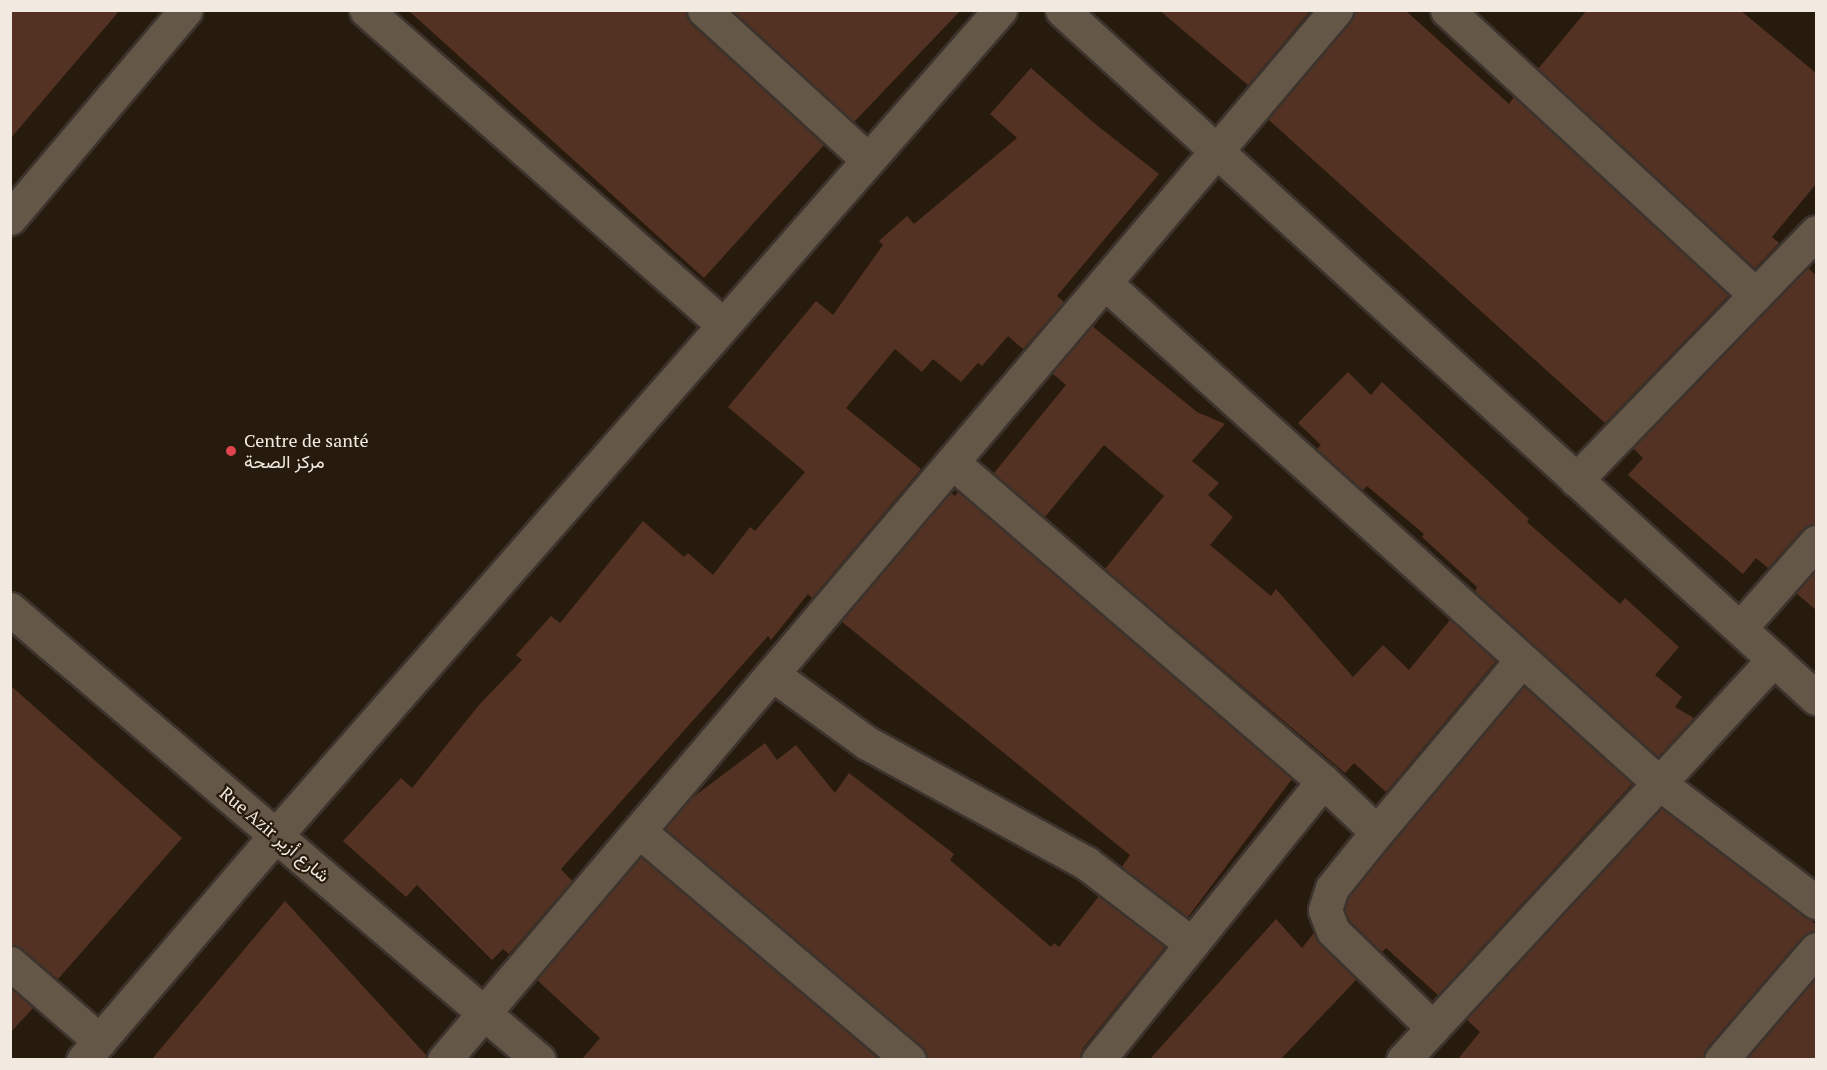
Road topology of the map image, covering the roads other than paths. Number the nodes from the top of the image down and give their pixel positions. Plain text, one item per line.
1 (186, 10) edge
2 (366, 10) edge
3 (704, 10) edge
4 (1000, 10) edge
5 (1062, 10) edge
6 (1336, 10) edge
7 (1447, 10) edge
8 (1216, 152) junction
9 (868, 160) junction
10 (10, 218) edge
11 (1816, 232) edge
12 (1105, 283) junction
13 (1756, 295) junction
14 (723, 325) junction
15 (952, 462) junction
16 (1576, 480) junction
17 (1816, 542) edge
18 (10, 609) edge
19 (1740, 628) junction
20 (1774, 659) junction
21 (1522, 660) junction
22 (772, 674) junction
23 (1816, 698) edge
24 (1323, 781) junction
25 (1659, 783) junction
26 (639, 831) junction
27 (1377, 831) junction
28 (276, 835) junction
29 (1816, 902) edge
30 (1191, 944) junction
31 (1816, 949) edge
32 (10, 963) edge
33 (484, 1013) junction
34 (1432, 1028) junction
35 (92, 1050) edge
36 (444, 1059) edge
37 (539, 1059) edge
38 (909, 1059) edge
39 (1098, 1059) edge
40 (1403, 1059) edge
41 (1721, 1059) edge

1 - 10 street
2 - 14 street
3 - 9 street
4 - 9 street
5 - 8 street
6 - 8 street
7 - 13 street
8 - 12 street
8 - 16 street
9 - 14 street
11 - 13 street
12 - 15 street
12 - 21 street
13 - 16 street
14 - 28 street
15 - 22 street
15 - 24 street
16 - 19 street
17 - 19 street
18 - 28 street, Rue Azir شارع أزير
19 - 20 street
20 - 23 street
20 - 25 street
21 - 25 street
21 - 27 street
22 - 26 street
22 - 30 street
24 - 27 street
24 - 30 street
25 - 29 street
25 - 34 street
26 - 33 street
26 - 38 street
27 - 34 street
28 - 33 street, Rue Azir شارع أزير
28 - 35 street
30 - 39 street
31 - 41 street
32 - 35 street
33 - 36 street
33 - 37 street, Rue Azir شارع أزير
34 - 40 street

